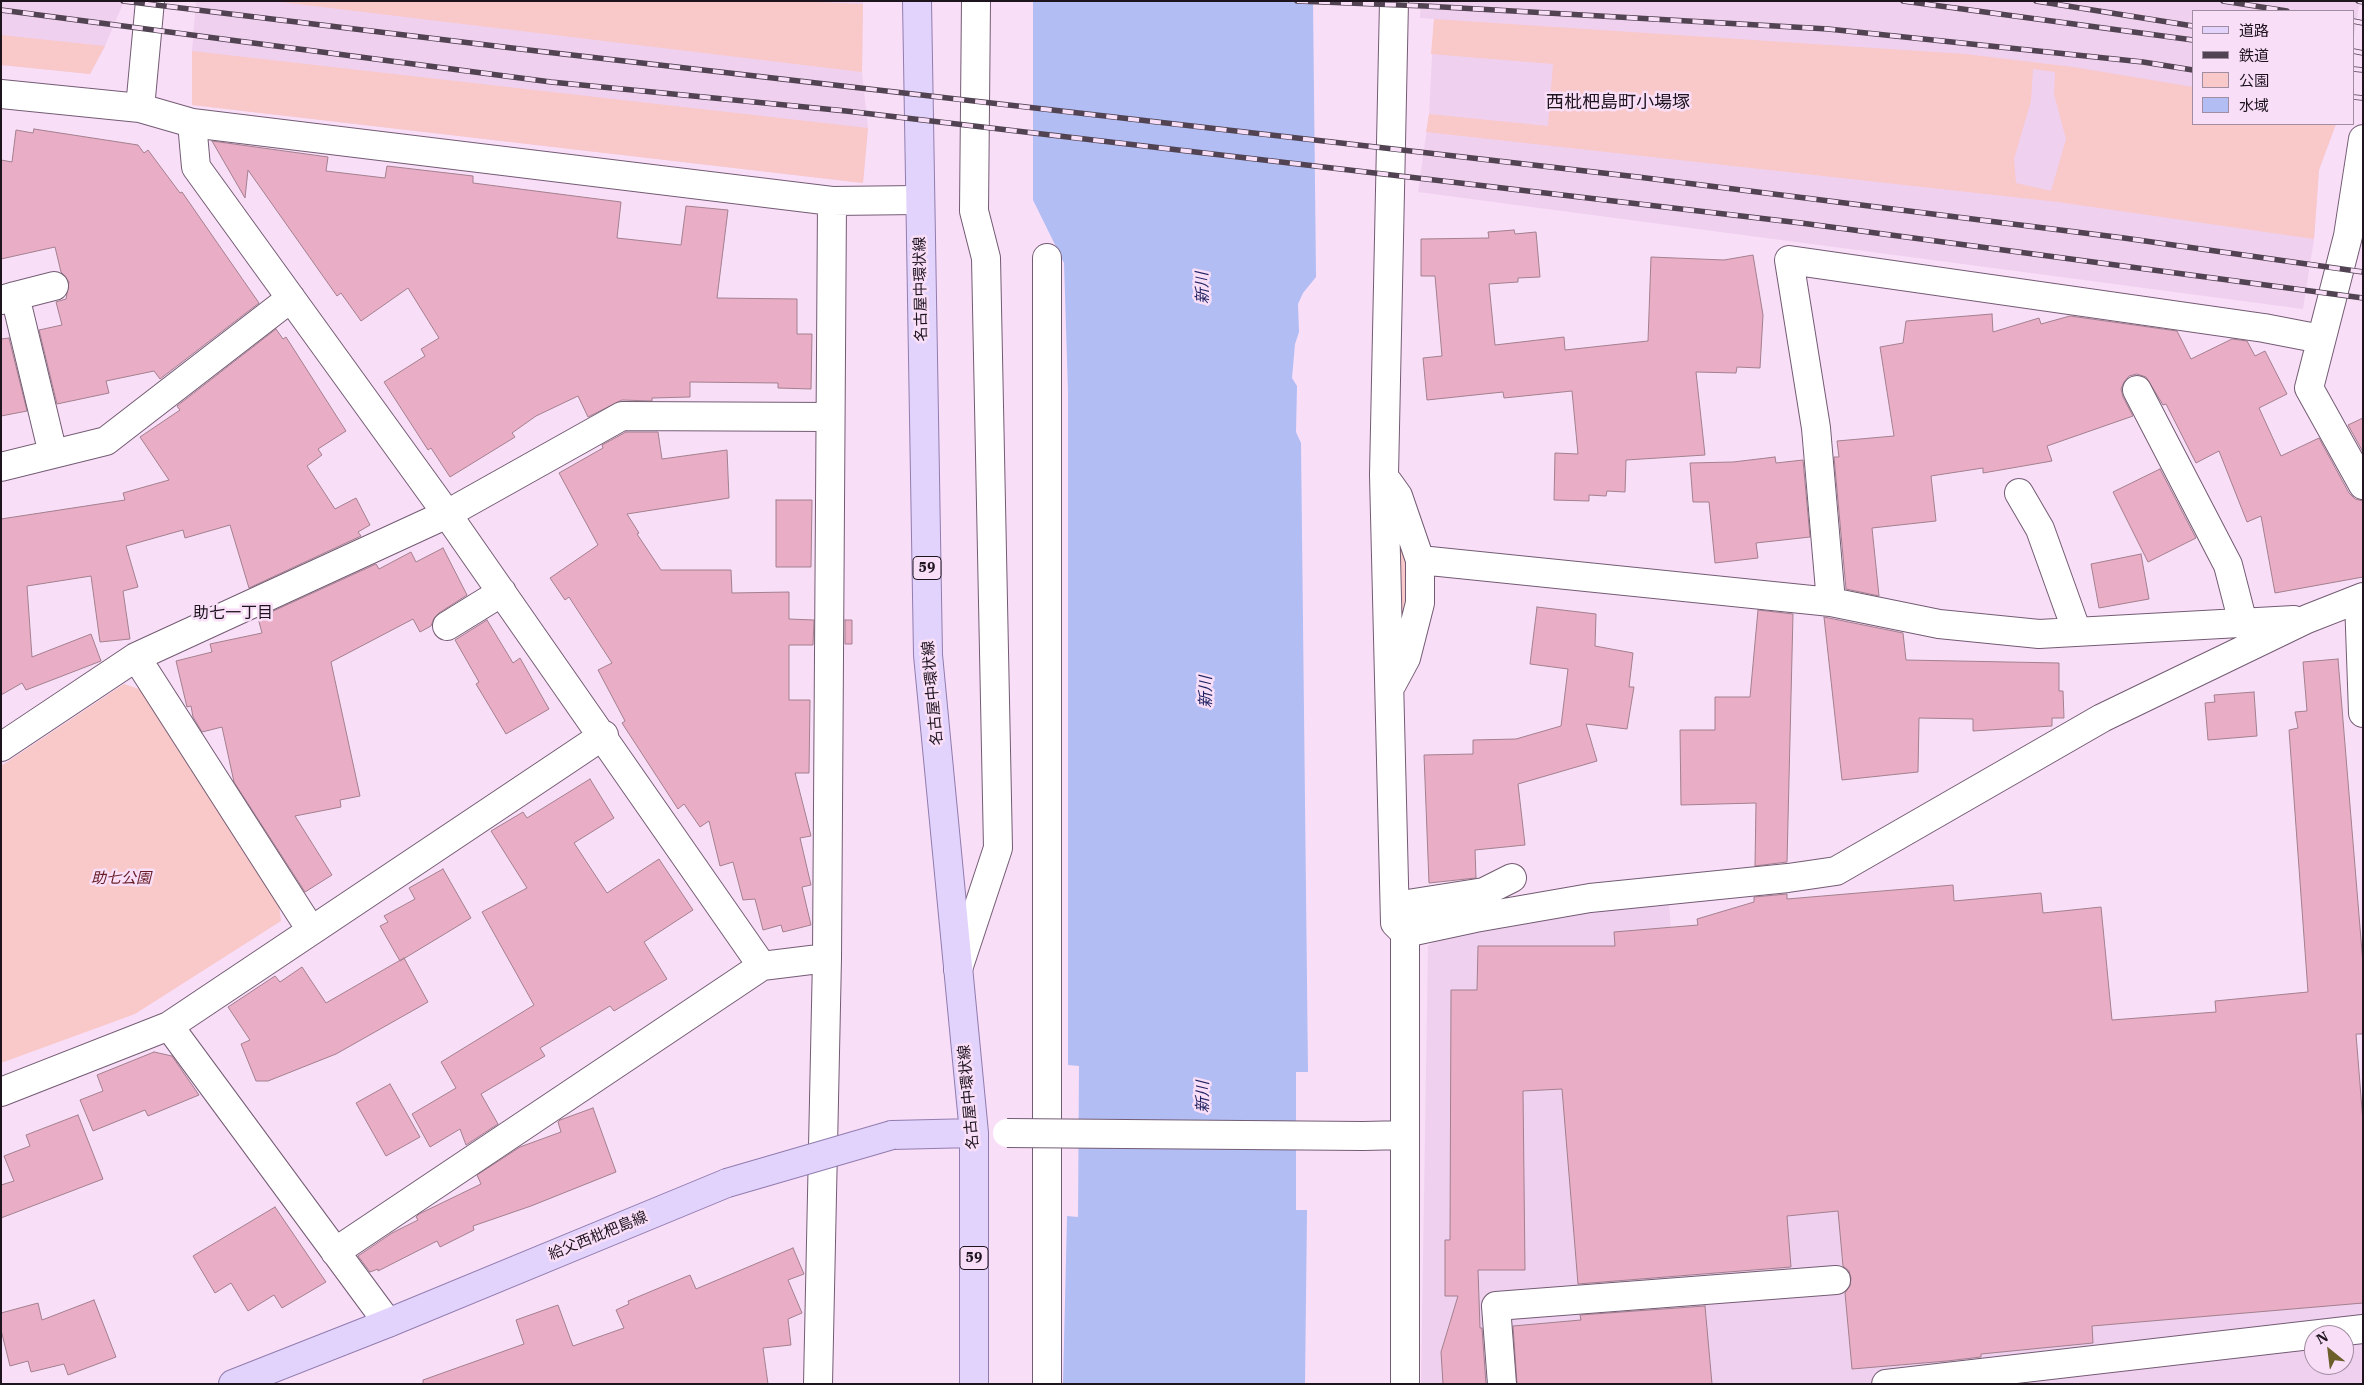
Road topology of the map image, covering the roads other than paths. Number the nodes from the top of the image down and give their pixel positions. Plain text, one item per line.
1 (150, 1) edge
2 (917, 1) edge
3 (976, 1) edge
4 (1394, 1) edge
5 (1, 94) edge
6 (140, 108) junction
7 (192, 123) junction
8 (2363, 140) edge
9 (919, 200) junction
10 (832, 201) junction
11 (1047, 258) dead end
12 (54, 286) dead end
13 (8, 298) edge
14 (291, 298) junction
15 (2321, 339) junction
16 (2137, 390) dead end
17 (830, 417) junction
18 (53, 454) junction
19 (1, 467) edge
20 (1384, 475) junction
21 (2363, 485) edge
22 (2019, 493) dead end
23 (448, 514) junction
24 (1420, 560) junction
25 (502, 592) junction
26 (2361, 598) edge
27 (1831, 602) junction
28 (2307, 619) junction
29 (2243, 623) junction
30 (447, 626) dead end
31 (2077, 632) junction
32 (136, 657) junction
33 (1389, 690) junction
34 (2363, 713) edge
35 (604, 736) junction
36 (1, 747) edge
37 (1512, 878) dead end
38 (1395, 906) junction
39 (311, 930) junction
40 (1405, 933) junction
41 (827, 958) junction
42 (762, 966) junction
43 (958, 969) junction
44 (169, 1026) junction
45 (1, 1092) edge
46 (974, 1133) junction
47 (1405, 1136) junction
48 (335, 1252) junction
49 (1836, 1280) dead end
50 (388, 1323) junction
51 (2363, 1329) edge
52 (233, 1384) edge
53 (818, 1384) edge
54 (974, 1384) edge
55 (1047, 1384) edge
56 (1405, 1384) edge
57 (1502, 1384) edge
58 (1886, 1384) edge

1 - 6 street
2 - 9 main road, 名古屋中環状線 / 59
3 - 43 street
4 - 20 street
5 - 6 street
6 - 7 street
7 - 10 street
7 - 14 street
8 - 15 street
9 - 10 street
9 - 43 main road, 名古屋中環状線 / 59
10 - 17 street
11 - 55 street
12 - 13 street
13 - 18 street
14 - 18 street
14 - 23 street
15 - 21 street
15 - 27 street
16 - 29 street
17 - 23 street
17 - 41 street
18 - 19 street
20 - 24 street
20 - 33 street
22 - 31 street
23 - 25 street
23 - 32 street
24 - 27 street
24 - 33 street
25 - 30 street
25 - 35 street
26 - 28 street
26 - 34 street
27 - 31 street
28 - 29 street
28 - 40 street
29 - 31 street
32 - 36 street
32 - 39 street
33 - 38 street
35 - 39 street
35 - 42 street
37 - 38 street
38 - 40 street
39 - 44 street
40 - 47 street
41 - 42 street
41 - 53 street
42 - 48 street
43 - 46 main road, 名古屋中環状線 / 59
44 - 45 street
44 - 48 street
46 - 47 street, bridge
46 - 50 main road, 給父西枇杷島線, bridge
46 - 54 main road, 名古屋中環状線 / 59
47 - 56 street
48 - 50 street
49 - 57 street
50 - 52 main road, 給父西枇杷島線
51 - 58 street

